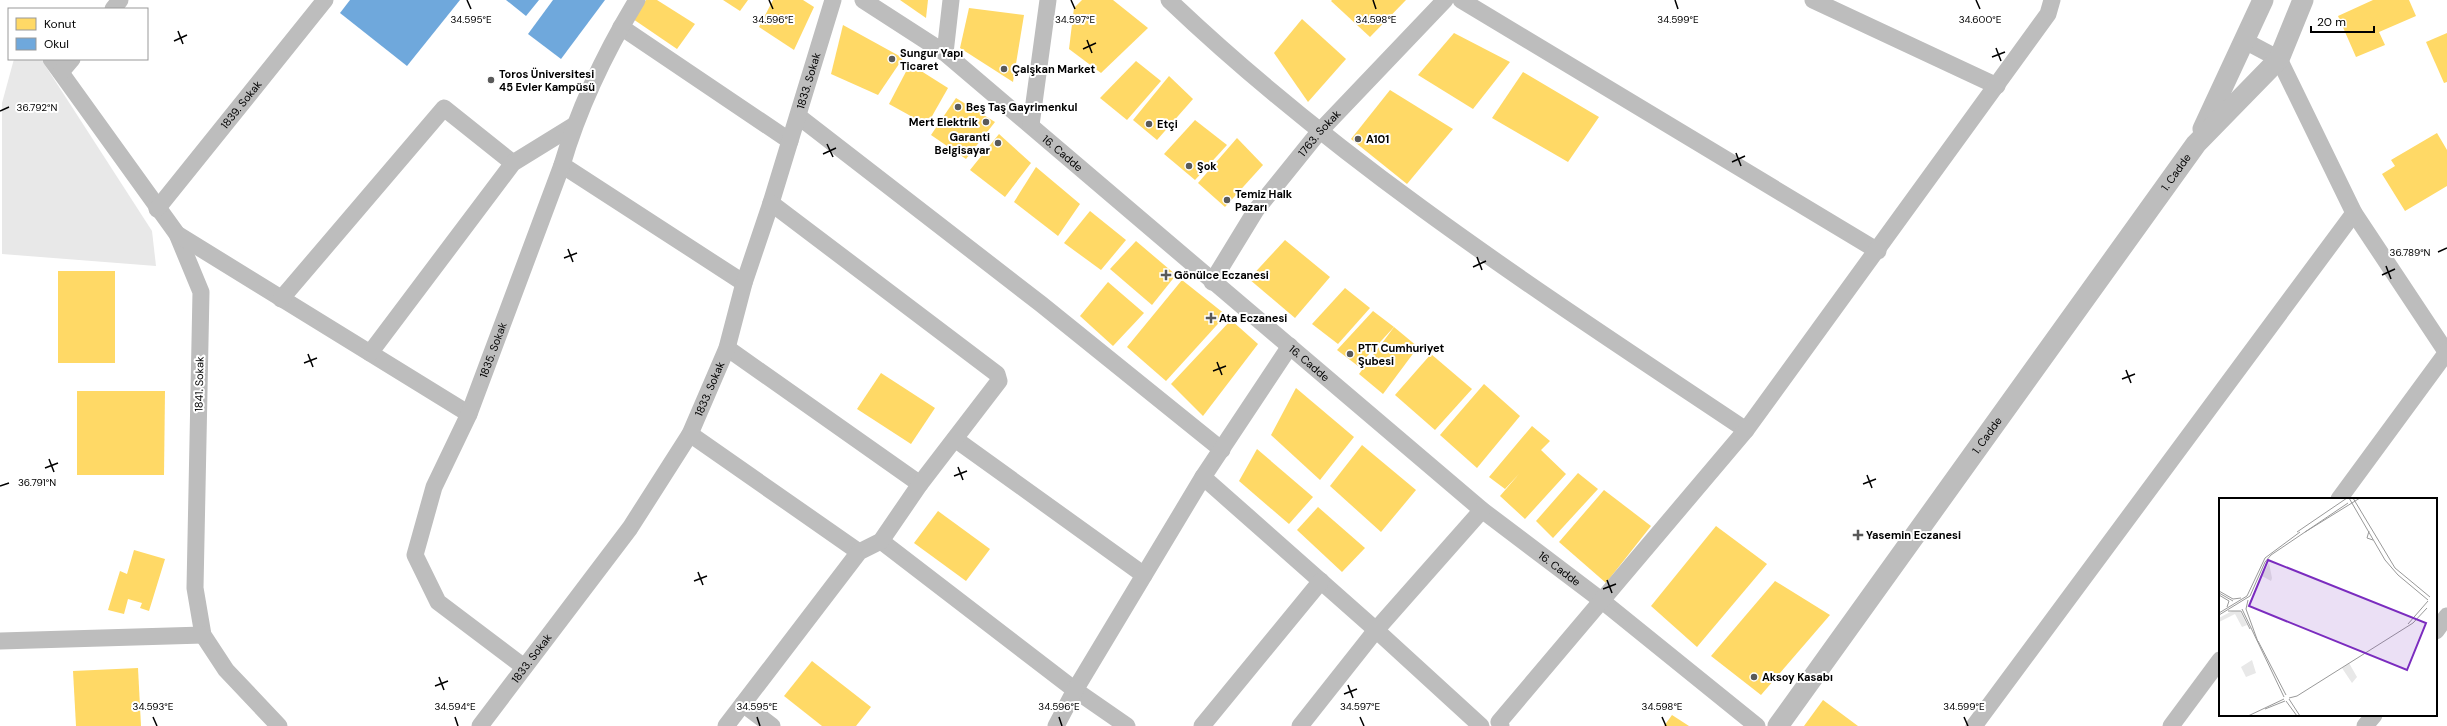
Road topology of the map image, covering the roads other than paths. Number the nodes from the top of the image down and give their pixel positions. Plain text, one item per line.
1 (120, 0) edge
2 (325, 0) edge
3 (637, 0) edge
4 (833, 0) edge
5 (863, 0) edge
6 (951, 0) edge
7 (1048, 0) edge
8 (1169, 0) edge
9 (1445, 0) edge
10 (1461, 0) edge
11 (1813, 0) edge
12 (2052, 0) edge
13 (2263, 0) edge
14 (2303, 0) edge
15 (114, 8) edge
16 (620, 27) junction
17 (2245, 41) junction
18 (945, 54) junction
19 (2279, 59) junction
20 (70, 60) edge
21 (56, 66) edge
22 (1997, 86) junction
23 (798, 116) junction
24 (1031, 125) junction
25 (573, 126) junction
26 (1318, 132) junction
27 (790, 141) junction
28 (2196, 144) junction
29 (513, 163) junction
30 (562, 165) junction
31 (771, 203) junction
32 (157, 209) junction
33 (2354, 213) junction
34 (176, 234) junction
35 (1878, 251) junction
36 (1212, 282) junction
37 (744, 283) junction
38 (281, 299) junction
39 (1290, 346) junction
40 (727, 348) junction
41 (2447, 352) edge
42 (370, 353) junction
43 (469, 414) junction
44 (1746, 430) junction
45 (690, 434) junction
46 (955, 439) junction
47 (1222, 450) junction
48 (1203, 477) junction
49 (920, 484) junction
50 (2339, 498) edge
51 (1482, 510) junction
52 (881, 541) junction
53 (859, 552) junction
54 (1144, 575) junction
55 (1320, 581) junction
56 (1601, 600) junction
57 (2447, 616) edge
58 (1376, 630) junction
59 (2437, 630) edge
60 (203, 635) junction
61 (0, 641) edge
62 (2219, 661) edge
63 (524, 667) junction
64 (1075, 690) junction
65 (743, 704) junction
66 (2373, 716) edge
67 (1305, 725) edge
68 (279, 726) edge
69 (480, 726) edge
70 (726, 726) edge
71 (772, 726) edge
72 (1056, 726) edge
73 (1127, 726) edge
74 (1202, 726) edge
75 (1481, 726) edge
76 (1501, 726) edge
77 (1757, 726) edge
78 (1778, 726) edge
79 (1974, 726) edge
80 (2171, 726) edge
81 (2365, 726) edge

1 - 15 street
2 - 32 street, 1839. Sokak
3 - 16 street, 1835. Sokak
4 - 23 street, 1833. Sokak
5 - 18 street, 16. Cadde
6 - 18 street
7 - 24 street
8 - 26 street
9 - 26 street, 1763. Sokak
10 - 35 street
11 - 22 street
12 - 22 street
13 - 17 street, 1. Cadde
14 - 19 street, 1. Cadde
16 - 25 street, 1835. Sokak
16 - 27 street
17 - 19 street
17 - 28 street, 1. Cadde
18 - 24 street, 16. Cadde
19 - 28 street, 1. Cadde
19 - 33 street
20 - 21 street, 1841. Sokak
21 - 32 street, 1841. Sokak
22 - 35 street
23 - 27 street, 1833. Sokak
23 - 47 street
24 - 36 street, 16. Cadde
25 - 29 street
25 - 30 street, 1835. Sokak
26 - 36 street, 1763. Sokak
26 - 44 street
27 - 31 street, 1833. Sokak
28 - 78 street, 1. Cadde
29 - 38 street
29 - 42 street
30 - 37 street
30 - 43 street, 1835. Sokak
31 - 37 street, 1833. Sokak
31 - 46 street
32 - 34 street, 1841. Sokak
33 - 41 street
33 - 79 street
34 - 38 street
34 - 60 street, 1841. Sokak
35 - 44 street
36 - 39 street, 16. Cadde
37 - 40 street, 1833. Sokak
38 - 42 street
39 - 47 street
39 - 51 street, 16. Cadde
40 - 45 street, 1833. Sokak
40 - 49 street
41 - 50 street
42 - 43 street
43 - 63 street, 1835. Sokak
44 - 56 street
45 - 53 street
45 - 63 street, 1833. Sokak
46 - 49 street
46 - 54 street
47 - 48 street
48 - 54 street
48 - 55 street
49 - 52 street
51 - 56 street, 16. Cadde
51 - 58 street
52 - 53 street
52 - 64 street
53 - 65 street
54 - 64 street
55 - 58 street
55 - 74 street
56 - 76 street
56 - 77 street, 16. Cadde
57 - 59 street
58 - 67 street
58 - 75 street
60 - 61 street
60 - 68 street, 1841. Sokak
62 - 80 street
63 - 69 street, 1833. Sokak
64 - 72 street
64 - 73 street
65 - 70 street
65 - 71 street
66 - 81 street

